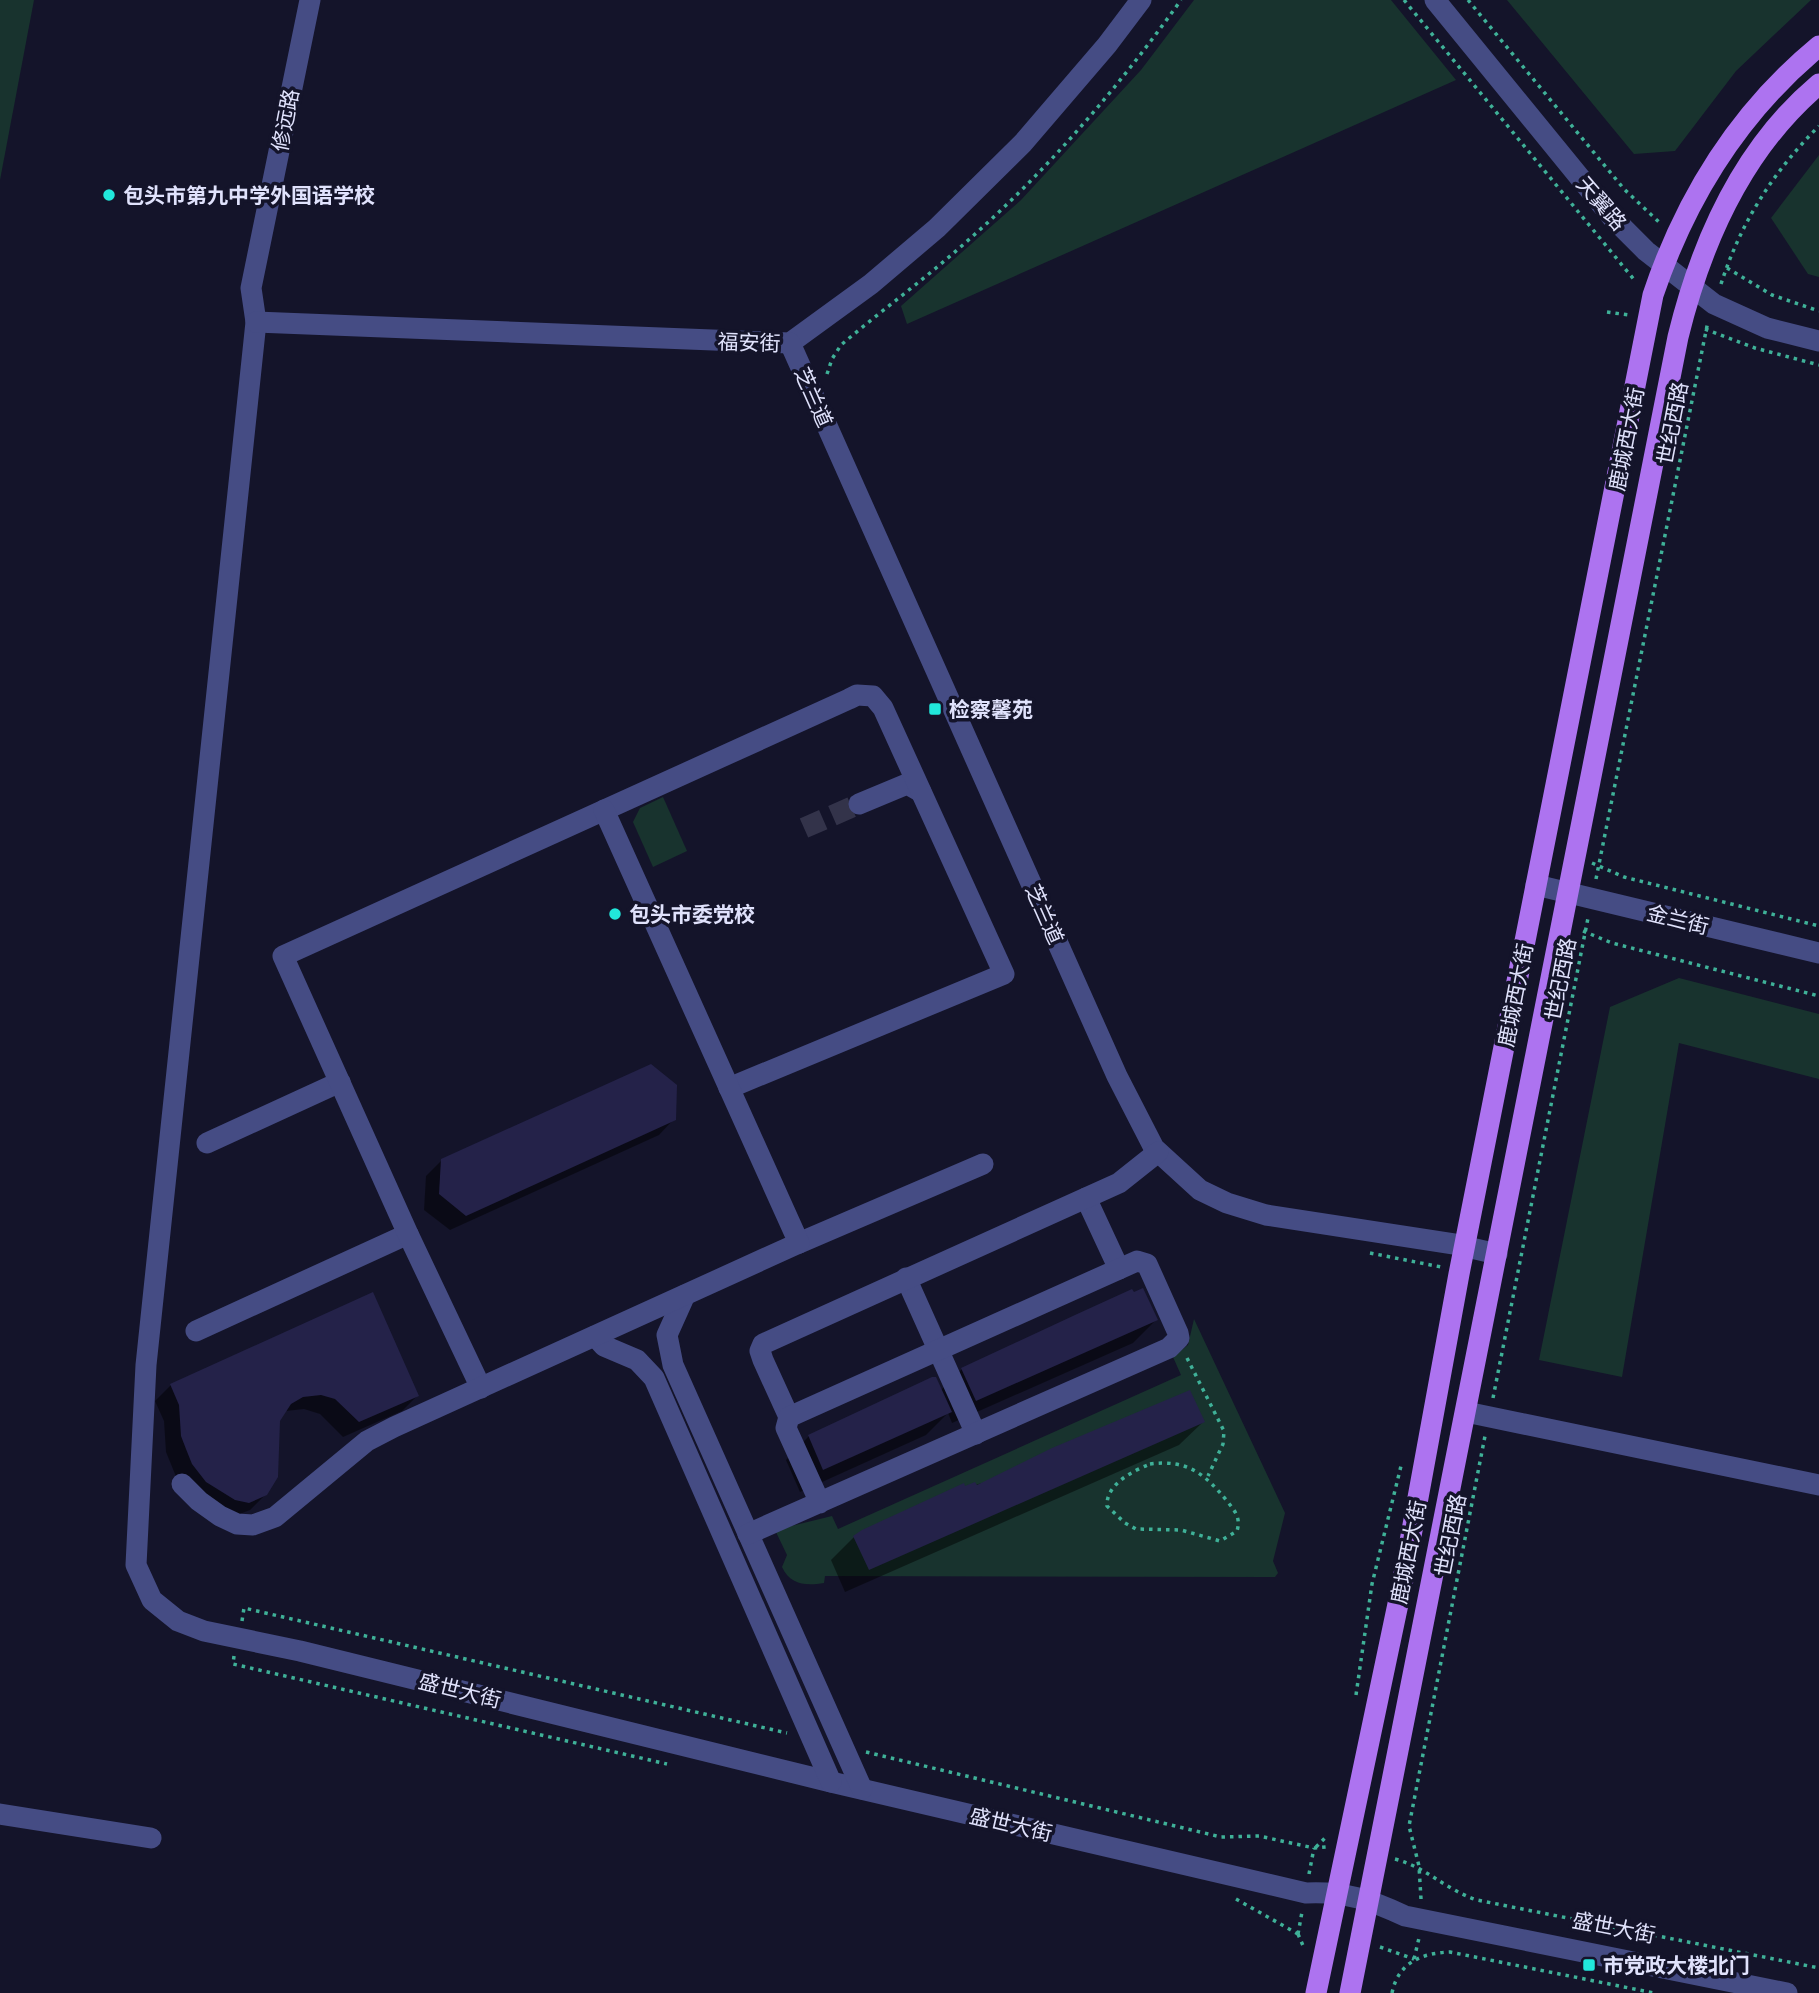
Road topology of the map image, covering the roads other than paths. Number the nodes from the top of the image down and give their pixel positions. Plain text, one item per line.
1 (310, 0) edge
2 (1141, 0) edge
3 (1435, 0) edge
4 (1819, 46) edge
5 (1819, 84) edge
6 (1663, 265) junction
7 (1693, 286) junction
8 (256, 322) junction
9 (1819, 341) edge
10 (790, 343) junction
11 (922, 792) junction
12 (859, 804) tunnel mouth
13 (604, 810) junction
14 (1536, 885) junction
15 (1568, 892) junction
16 (1819, 953) edge
17 (340, 1082) junction
18 (729, 1088) junction
19 (207, 1143) dead end
20 (1158, 1152) junction
21 (983, 1164) dead end
22 (1086, 1198) junction
23 (408, 1234) junction
24 (799, 1243) junction
25 (1463, 1253) junction
26 (1495, 1260) junction
27 (1119, 1269) junction
28 (906, 1278) junction
29 (685, 1295) junction
30 (196, 1331) dead end
31 (595, 1336) junction
32 (939, 1349) junction
33 (481, 1388) junction
34 (1466, 1412) junction
35 (789, 1417) junction
36 (976, 1434) junction
37 (182, 1483) dead end
38 (1819, 1485) edge
39 (820, 1503) junction
40 (748, 1534) junction
41 (136, 1565) joint
42 (831, 1782) junction
43 (862, 1789) junction
44 (0, 1814) edge
45 (151, 1838) dead end
46 (1336, 1892) junction
47 (1369, 1899) junction
48 (1316, 1993) edge
49 (1350, 1993) edge
50 (1787, 1993) edge

1 - 8 street, 修远路
2 - 10 street, 福安街
3 - 6 street, 天翼路
4 - 6 main road, 鹿城西大街
5 - 7 main road, 鹿城西大街
6 - 7 street, 天翼路
6 - 14 main road, 鹿城西大街
7 - 9 street, 天翼路
7 - 15 main road, 鹿城西大街
8 - 10 street, 福安街
8 - 41 street, 修远路
10 - 20 street, 芝兰道
11 - 12 street
11 - 13 street
11 - 18 street
13 - 17 street
13 - 18 street
14 - 15 street, 金兰街
14 - 25 main road, 鹿城西大街
15 - 16 street, 金兰街
15 - 26 main road, 鹿城西大街
17 - 19 street
17 - 23 street
18 - 24 street
20 - 22 street
20 - 25 street, 芝兰道
21 - 24 street
22 - 27 street
22 - 28 street
23 - 30 street
23 - 33 street
24 - 29 street
25 - 26 street, 芝兰道
25 - 46 main road, 鹿城西大街
26 - 34 main road, 鹿城西大街
27 - 32 street
27 - 36 street
28 - 32 street
28 - 35 street
29 - 31 street
29 - 40 street
31 - 33 street
31 - 42 street
32 - 35 street
32 - 36 street
33 - 37 street
34 - 38 street
34 - 47 main road, 鹿城西大街
35 - 39 street
36 - 39 street
39 - 40 street
40 - 43 street
41 - 42 street, 盛世大街
42 - 43 street, 盛世大街
43 - 46 street, 盛世大街
44 - 45 street
46 - 47 street, 盛世大街
46 - 48 main road, 鹿城西大街
47 - 49 main road, 鹿城西大街
47 - 50 street, 盛世大街

